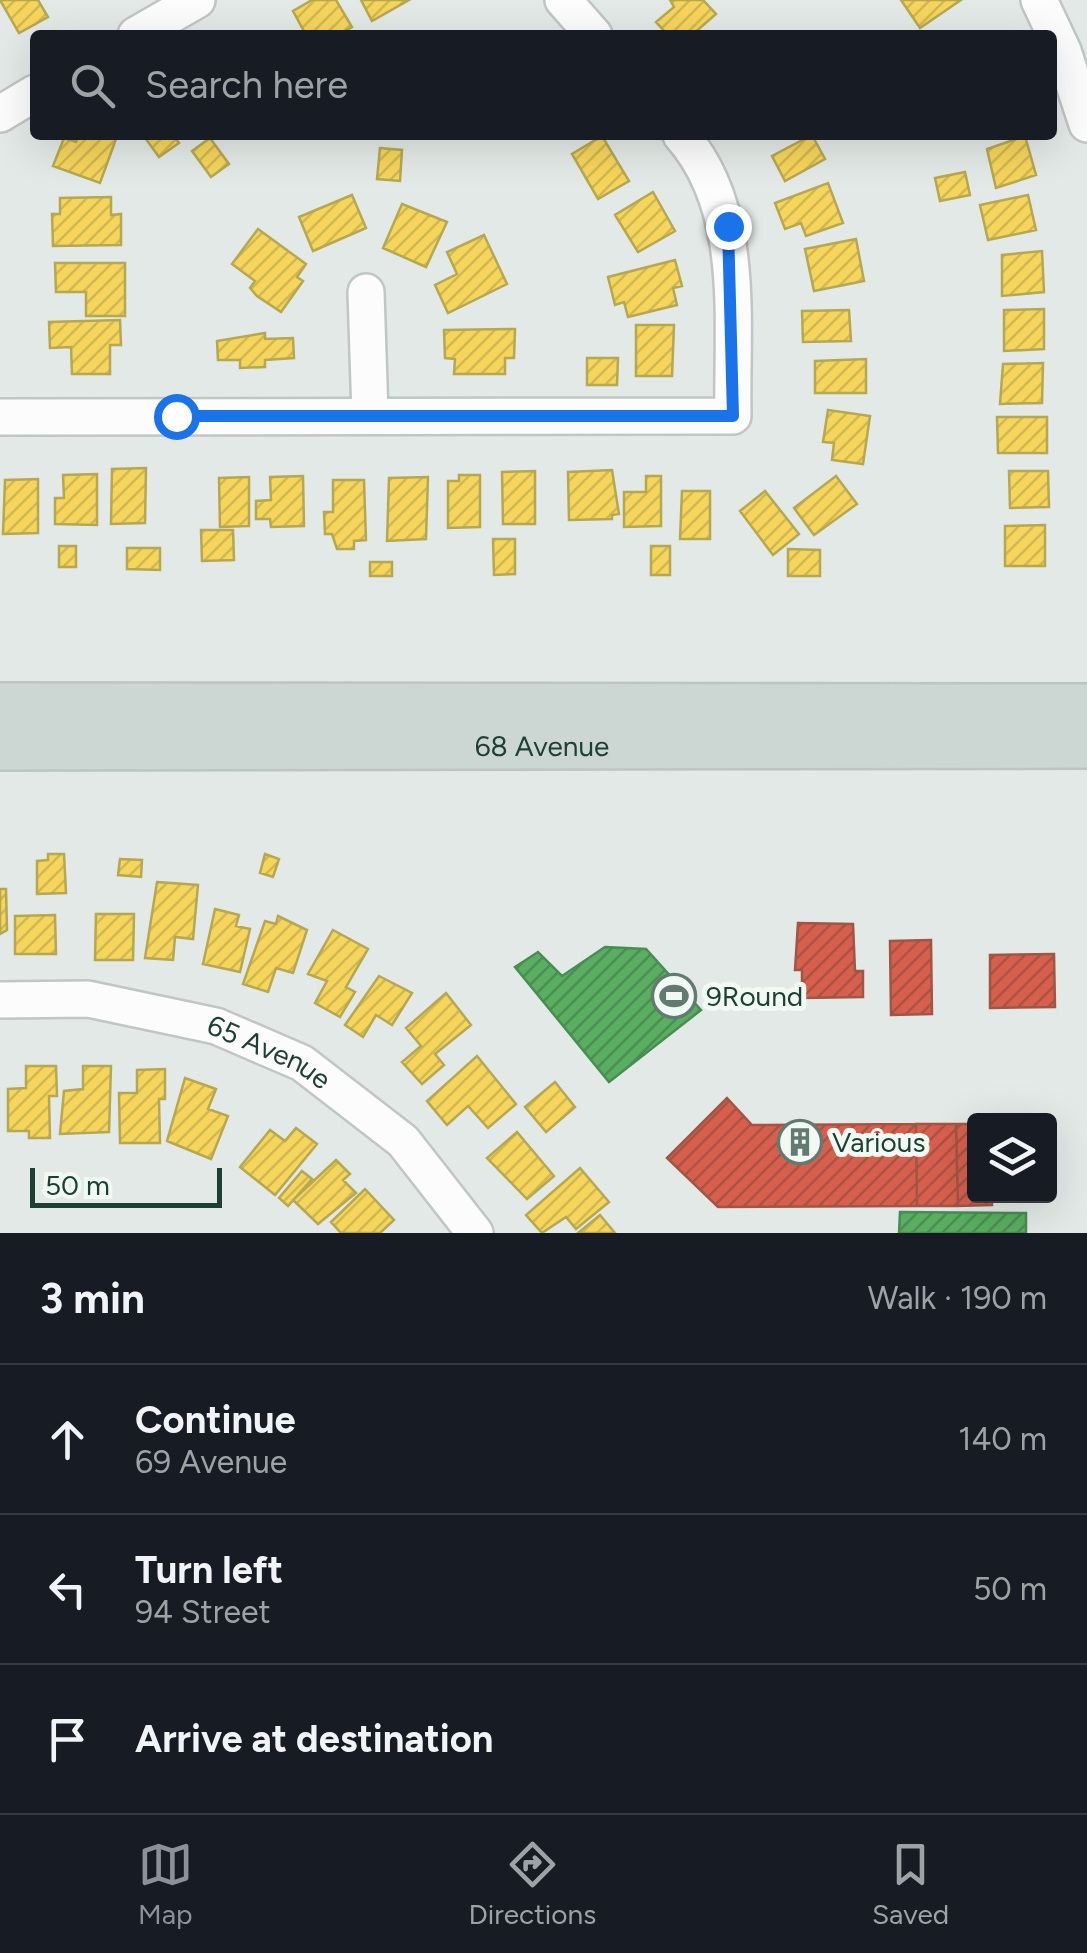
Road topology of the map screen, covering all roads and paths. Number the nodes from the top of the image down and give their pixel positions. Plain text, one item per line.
1 (196, 0) edge
2 (563, 0) edge
3 (1042, 1) edge
4 (145, 30) edge
5 (590, 30) edge
6 (1055, 30) edge
7 (1057, 35) edge
8 (30, 97) edge
9 (0, 114) edge
10 (1087, 124) edge
11 (686, 140) edge
12 (366, 292) dead end
13 (370, 415) junction
14 (0, 417) edge
15 (0, 706) edge
16 (1087, 707) edge
17 (1087, 745) edge
18 (0, 747) edge
19 (0, 1000) edge
20 (475, 1233) edge

1 - 4 street
2 - 5 street
3 - 6 street
7 - 10 street
8 - 9 street
11 - 13 street
12 - 13 street
13 - 14 street
15 - 16 main road, 68 Avenue
17 - 18 main road, 68 Avenue
19 - 20 street, 65 Avenue

